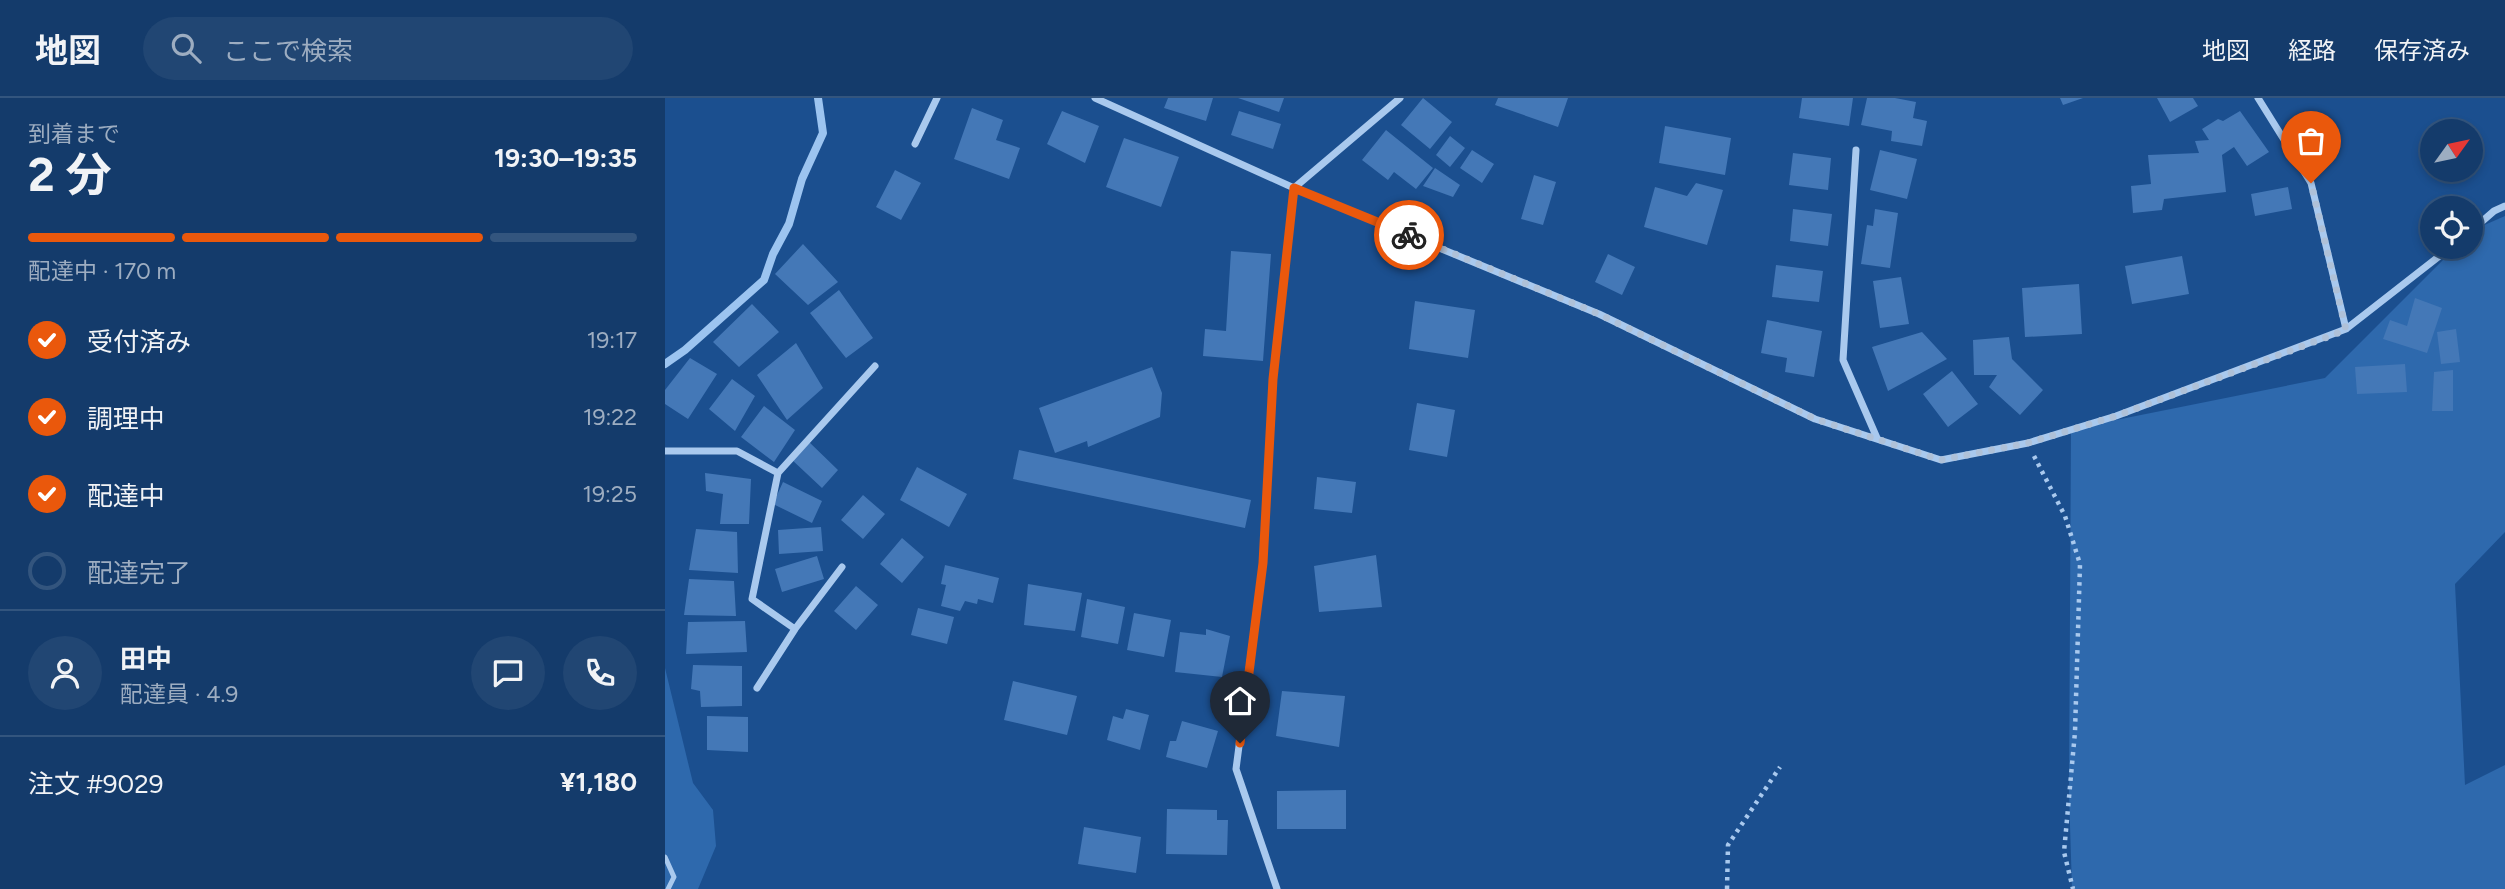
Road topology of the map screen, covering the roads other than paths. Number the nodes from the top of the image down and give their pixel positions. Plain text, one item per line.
1 (937, 98) edge
2 (1095, 98) edge
3 (1400, 98) edge
4 (2258, 98) edge
5 (915, 144) dead end
6 (1856, 150) dead end
7 (1294, 188) junction
8 (2505, 206) edge
9 (2483, 221) edge
10 (2436, 259) edge
11 (2346, 330) junction
12 (875, 366) dead end
13 (1877, 438) junction
14 (665, 452) edge
15 (778, 473) junction
16 (842, 567) dead end
17 (795, 629) junction
18 (758, 688) dead end
19 (665, 857) edge
20 (668, 889) edge
21 (1277, 889) edge

1 - 5 street
2 - 7 street
3 - 7 street
4 - 11 street
6 - 13 street
7 - 13 street
7 - 21 street
8 - 9 street
10 - 11 street
11 - 13 street
12 - 15 street
14 - 15 street
15 - 17 street
16 - 17 street
17 - 18 street
19 - 20 lane

